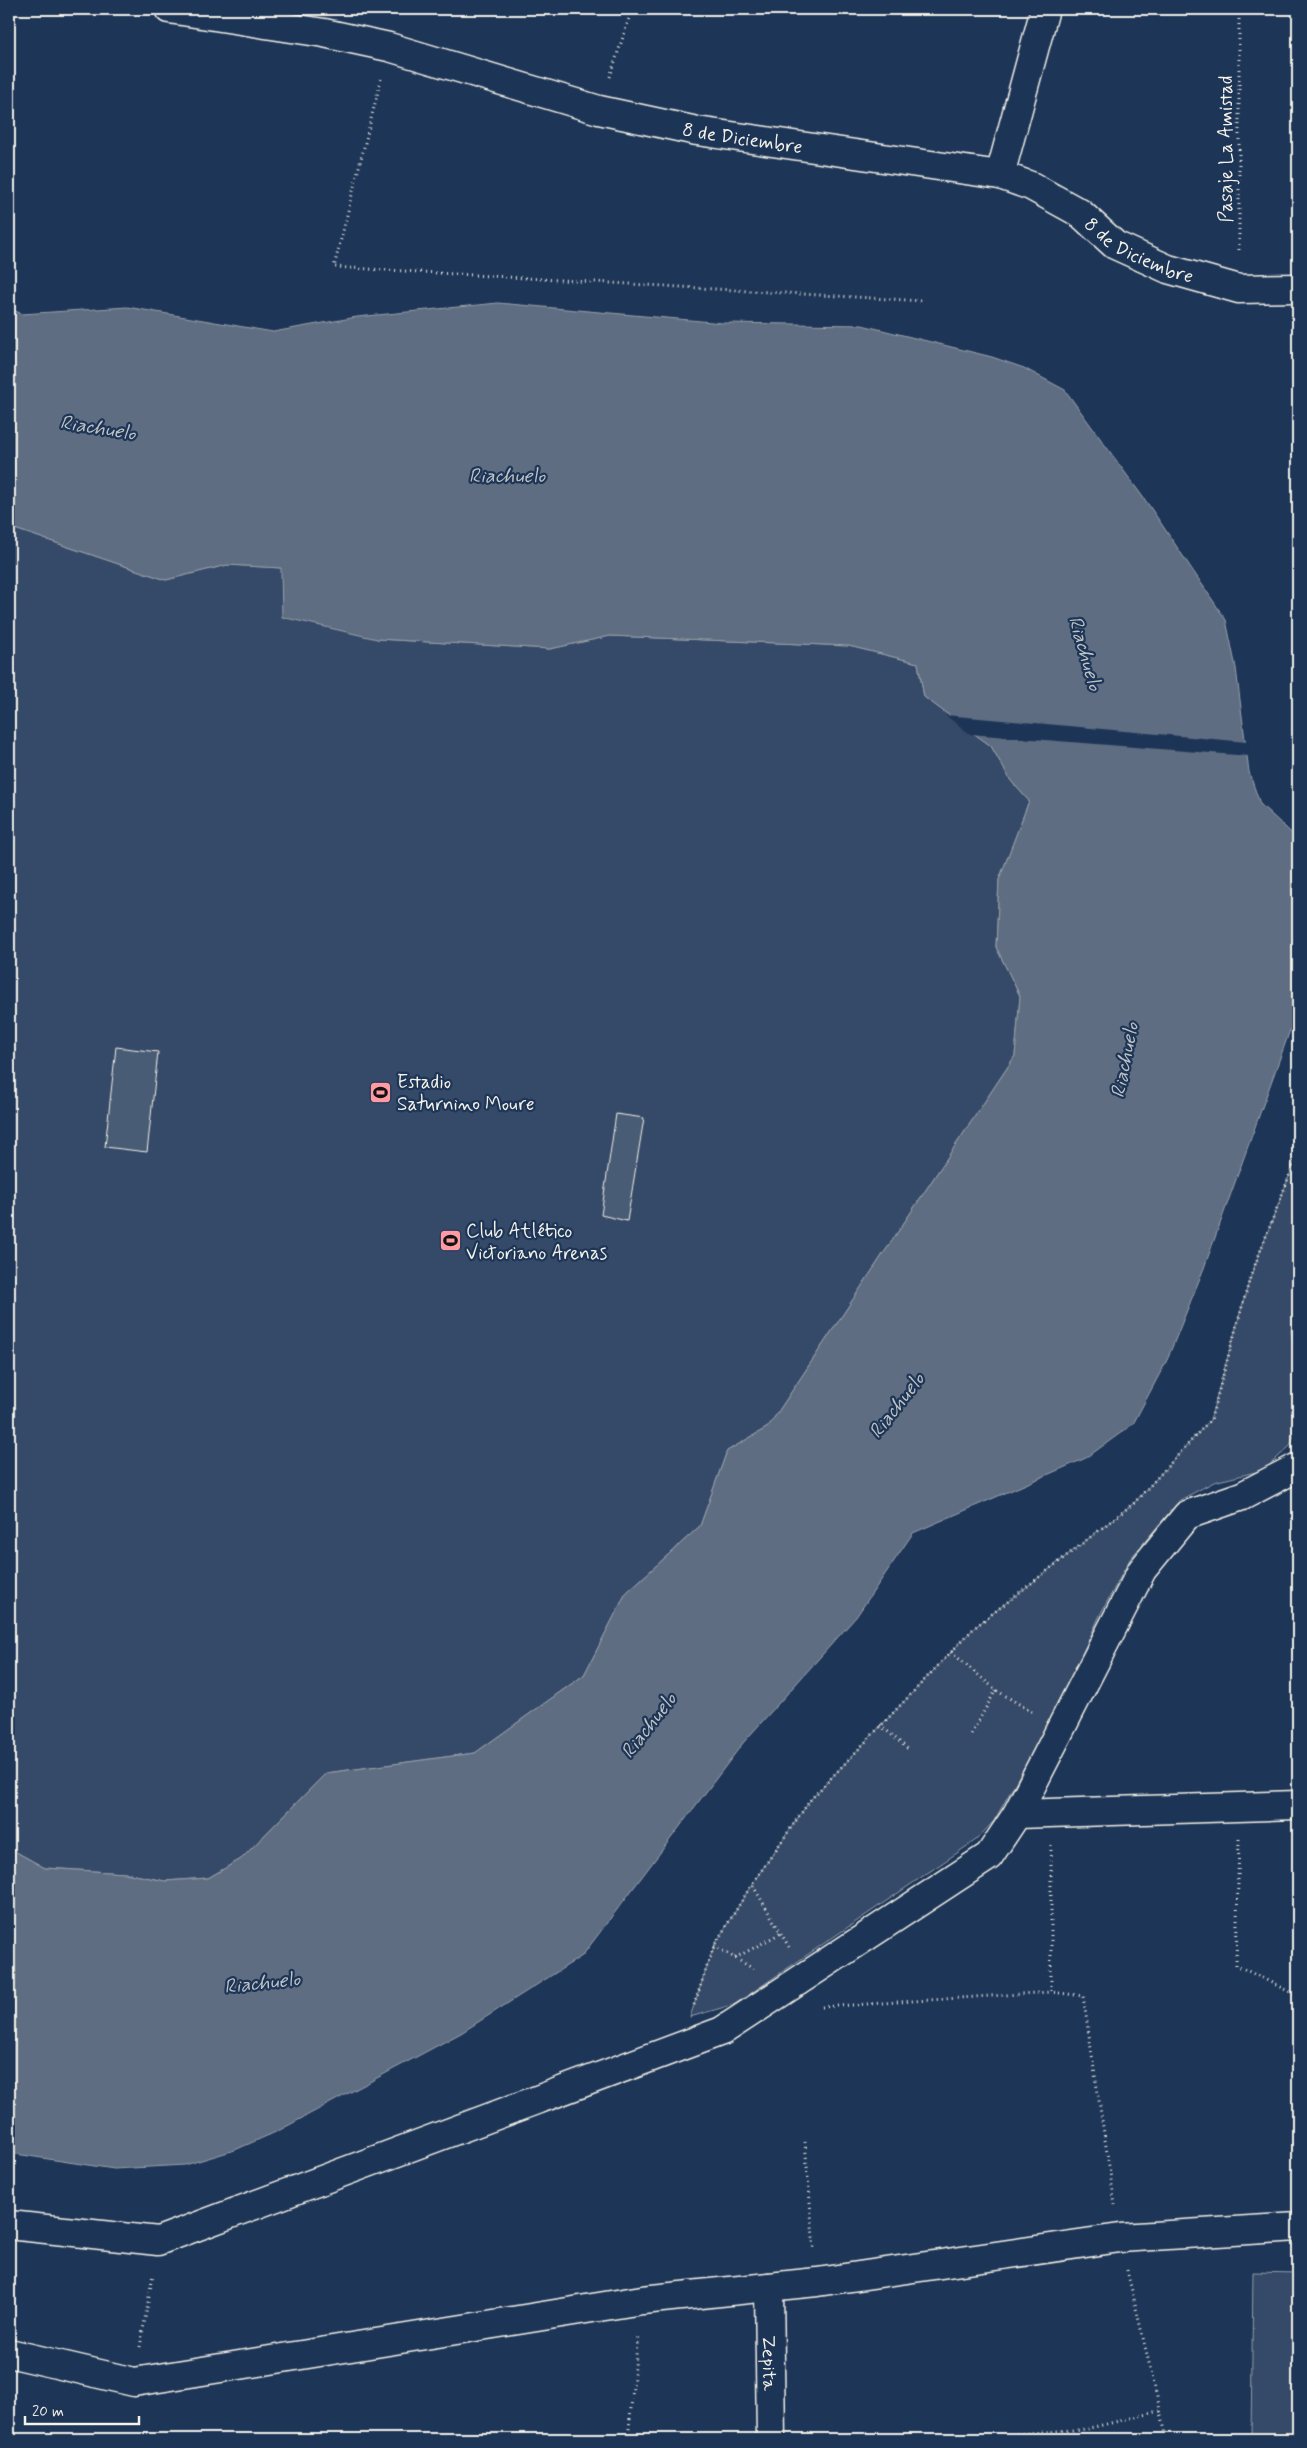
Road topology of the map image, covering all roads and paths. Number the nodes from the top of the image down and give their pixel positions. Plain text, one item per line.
1 (170, 9) edge
2 (632, 9) edge
3 (1239, 9) edge
4 (1038, 11) edge
5 (389, 47) junction
6 (599, 110) junction
7 (1000, 175) junction
8 (1298, 288) edge
9 (1239, 289) junction
10 (924, 301) dead end
11 (1298, 626) edge
12 (1298, 712) edge
13 (1298, 1153) edge
14 (1298, 1467) edge
15 (950, 1652) junction
16 (996, 1690) junction
17 (880, 1725) junction
18 (1061, 1729) junction
19 (972, 1734) dead end
20 (908, 1749) dead end
21 (1298, 1805) edge
22 (1240, 1809) junction
23 (1017, 1814) junction
24 (1061, 1814) junction
25 (752, 1884) junction
26 (781, 1933) junction
27 (714, 1946) junction
28 (734, 1958) junction
29 (796, 1982) junction
30 (1051, 1992) junction
31 (1298, 1996) edge
32 (812, 2008) dead end
33 (680, 2046) junction
34 (805, 2142) dead end
35 (9, 2225) edge
36 (1298, 2227) edge
37 (1120, 2238) junction
38 (158, 2242) junction
39 (817, 2282) junction
40 (769, 2287) junction
41 (642, 2300) junction
42 (9, 2353) edge
43 (134, 2382) junction
44 (1160, 2410) junction
45 (628, 2439) edge
46 (771, 2439) edge
47 (947, 2439) edge
48 (1167, 2439) edge

1 - 5 street, 8 de Diciembre
2 - 6 path
3 - 9 path, Pasaje La Amistad
4 - 7 street
5 - 6 street, 8 de Diciembre
5 - 10 path
6 - 7 street, 8 de Diciembre
7 - 9 street, 8 de Diciembre
8 - 9 street, 8 de Diciembre
11 - 12 path
13 - 15 path
14 - 18 street
15 - 16 path
15 - 17 path
16 - 18 path
16 - 19 path
17 - 20 path
17 - 25 path
18 - 23 street
21 - 22 street
22 - 24 street
22 - 31 path
23 - 24 street
23 - 29 street
24 - 30 path
25 - 26 path
25 - 27 path
26 - 28 path
26 - 29 path
27 - 28 path
27 - 33 path
28 - 29 path
29 - 33 street
30 - 32 path
30 - 37 path
33 - 38 street
34 - 39 path
35 - 38 street
36 - 37 street
37 - 39 street
37 - 44 path
38 - 43 path
39 - 40 street
40 - 41 street
40 - 46 street, Zepita
41 - 43 street
41 - 45 path
42 - 43 street
44 - 47 path
44 - 48 path

